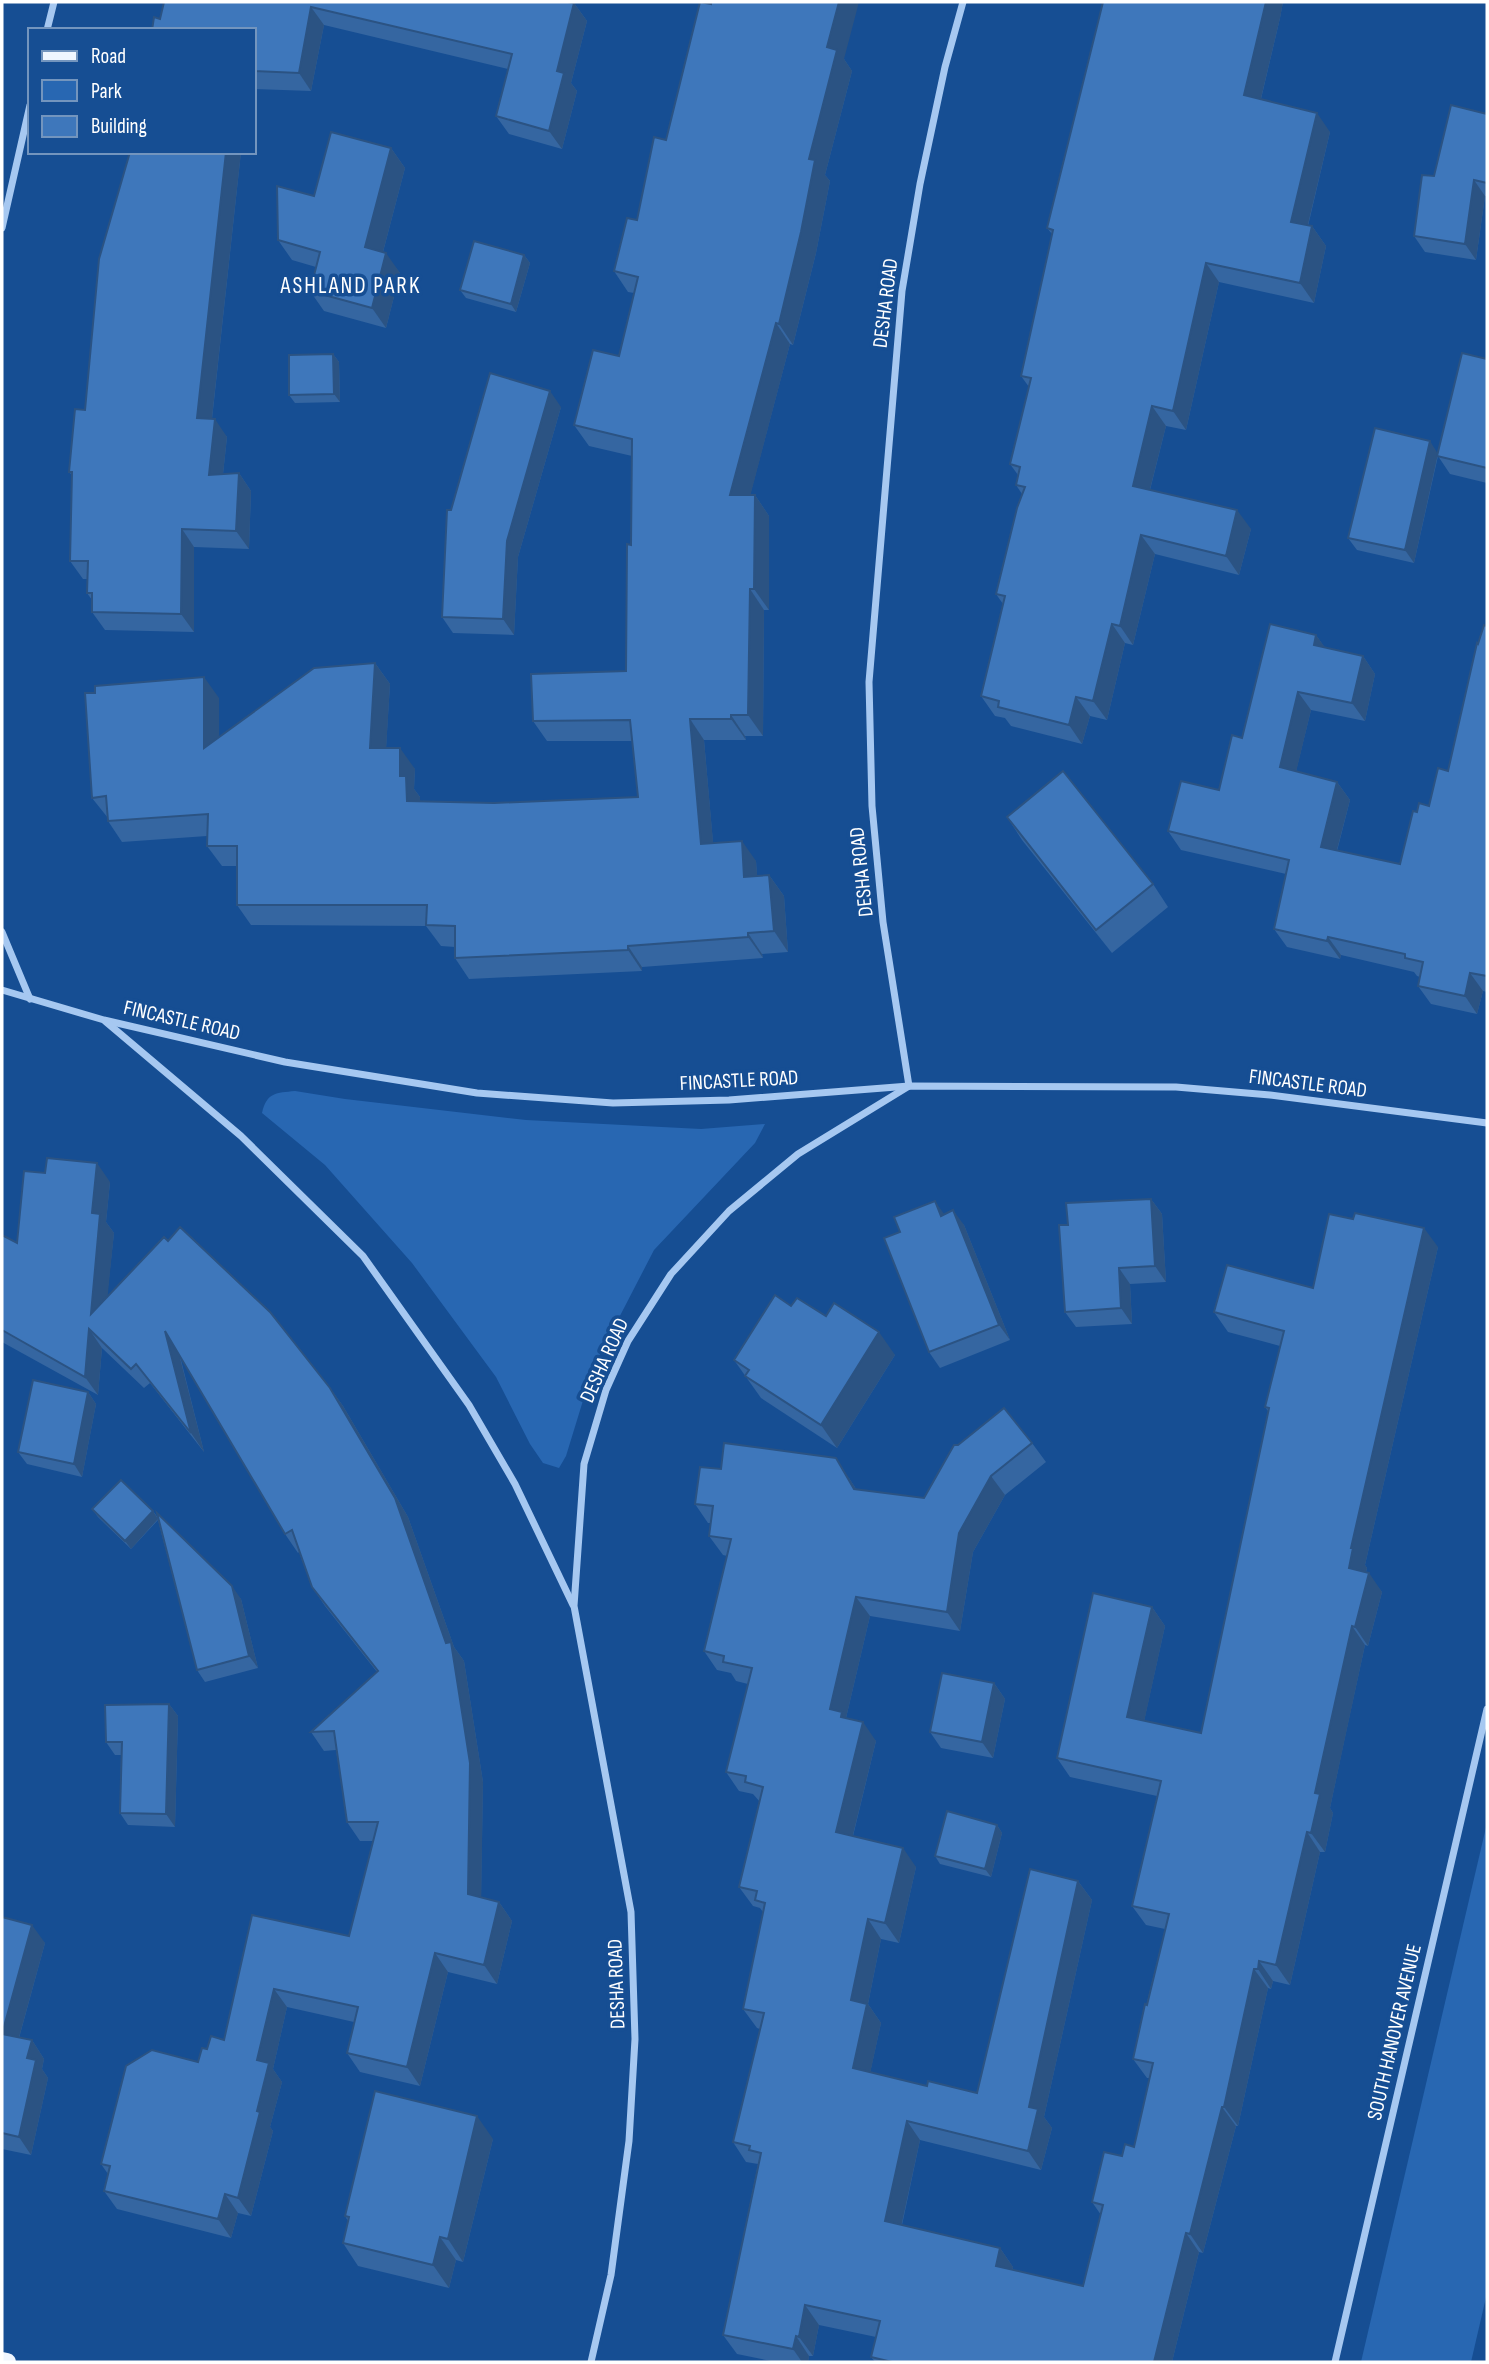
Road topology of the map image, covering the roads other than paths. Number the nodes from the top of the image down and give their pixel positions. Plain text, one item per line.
1 (54, 2) edge
2 (963, 2) edge
3 (48, 28) edge
4 (28, 114) edge
5 (2, 228) edge
6 (2, 932) edge
7 (2, 990) edge
8 (30, 999) junction
9 (104, 1020) junction
10 (909, 1086) junction
11 (1487, 1123) edge
12 (574, 1606) junction
13 (1487, 1709) edge
14 (2, 2361) edge
15 (7, 2362) edge
16 (592, 2362) edge
17 (1335, 2362) edge

1 - 3 street
2 - 10 street, DESHA ROAD
4 - 5 street
6 - 8 street
7 - 8 street, FINCASTLE ROAD
8 - 9 street, FINCASTLE ROAD
9 - 10 street, FINCASTLE ROAD
9 - 12 street, DESHA ROAD
10 - 11 street, FINCASTLE ROAD
10 - 12 street, DESHA ROAD
12 - 16 street, DESHA ROAD
13 - 17 street, SOUTH HANOVER AVENUE
14 - 15 main road

